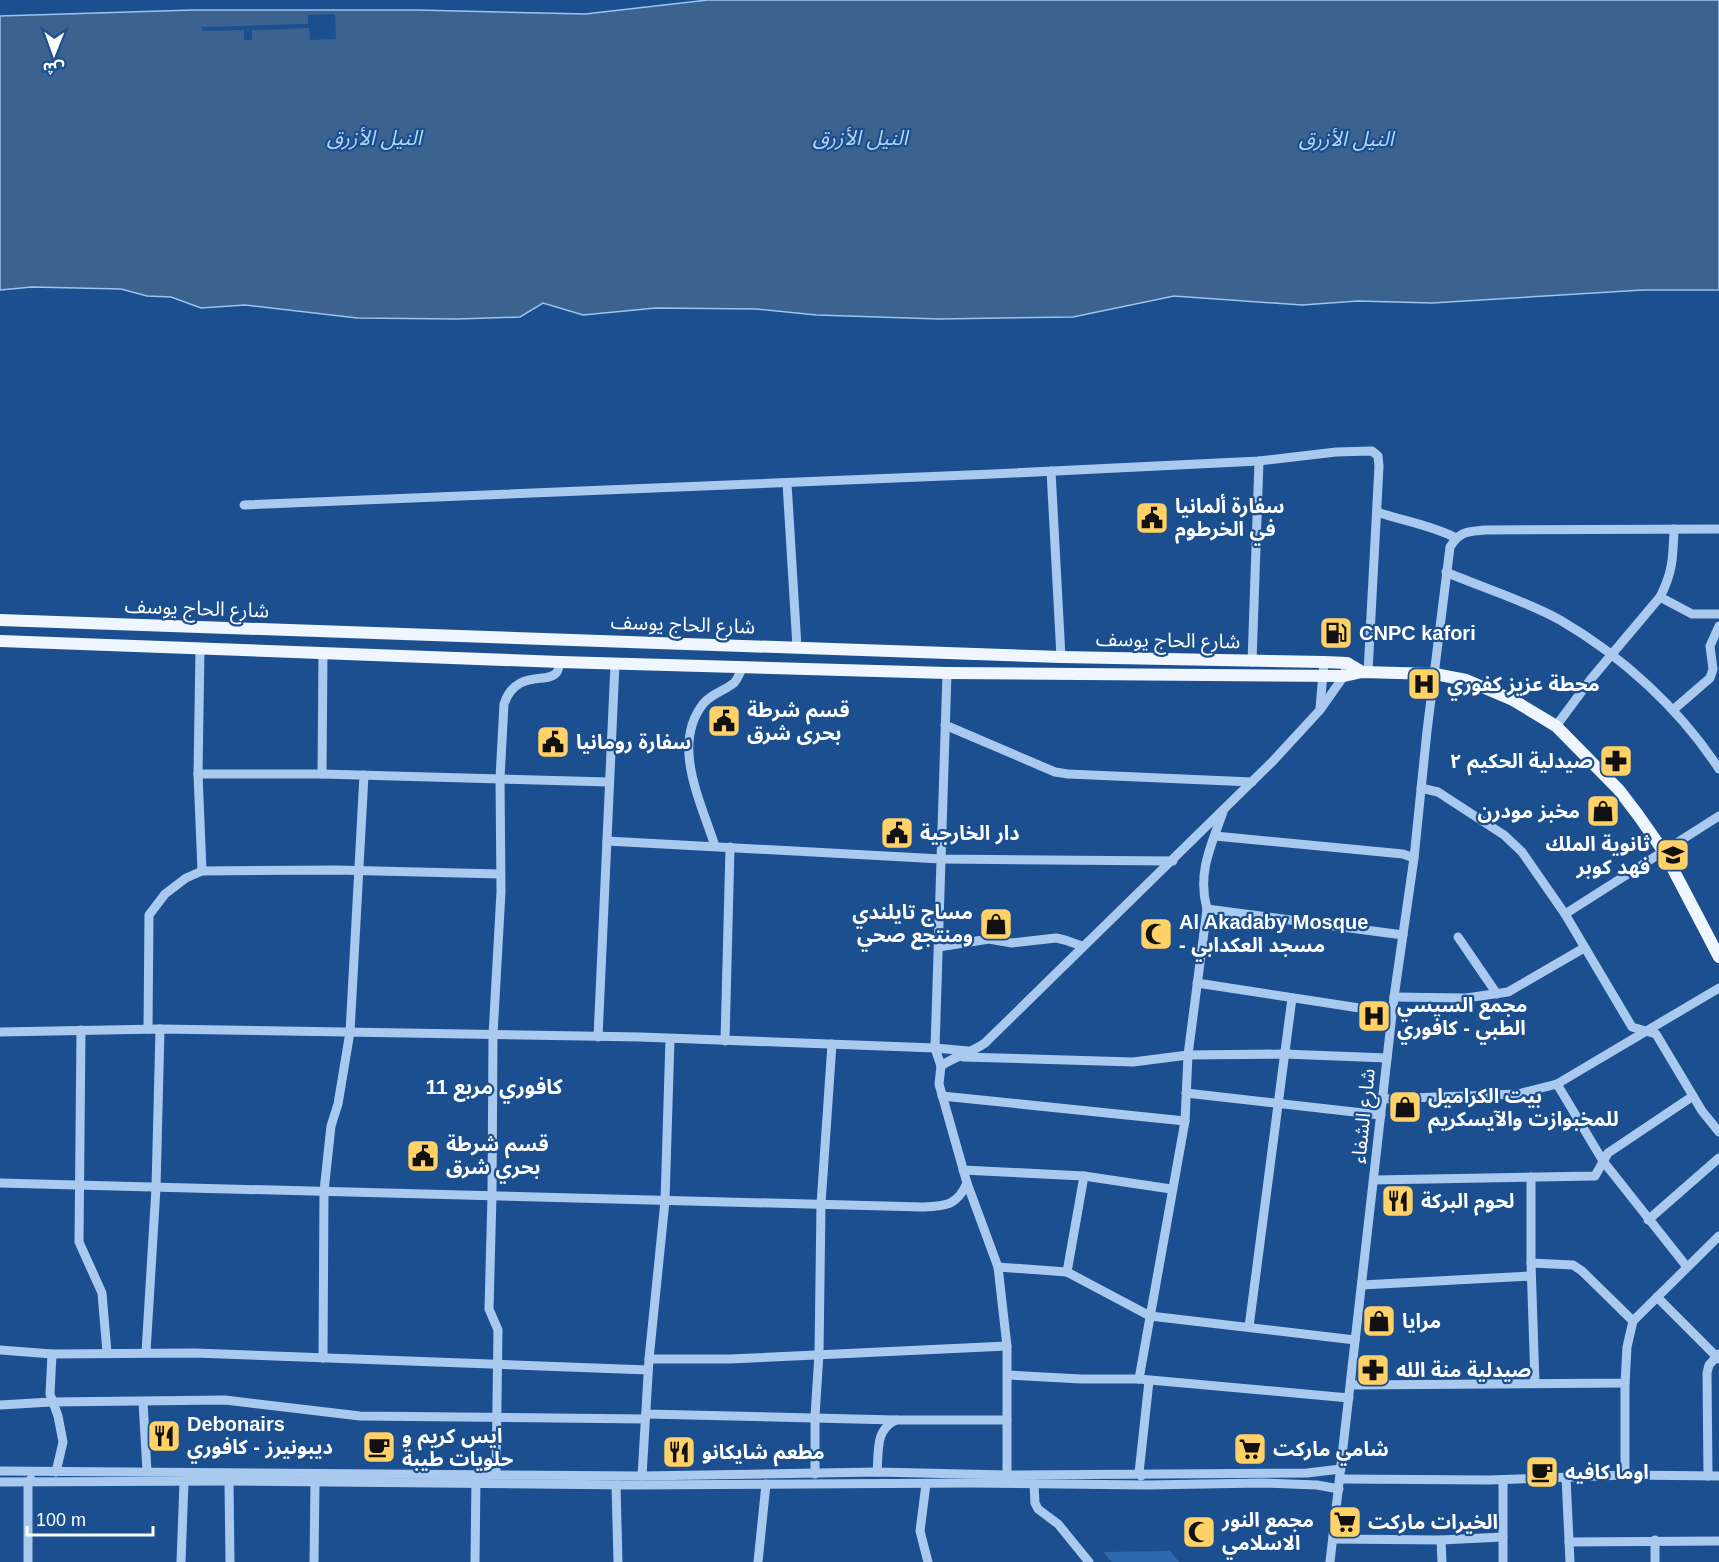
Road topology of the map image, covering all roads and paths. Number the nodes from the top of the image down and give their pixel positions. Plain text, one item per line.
1 (1259, 461) junction
2 (1051, 471) junction
3 (786, 483) junction
4 (244, 505) dead end
5 (1377, 512) junction
6 (1674, 529) junction
7 (1719, 529) edge
8 (1456, 538) junction
9 (1446, 572) junction
10 (1660, 597) junction
11 (1719, 614) edge
12 (0, 620) edge
13 (1719, 626) edge
14 (0, 641) edge
15 (742, 645) junction
16 (797, 647) junction
17 (200, 649) junction
18 (323, 653) junction
19 (1612, 654) junction
20 (1061, 657) junction
21 (560, 662) junction
22 (1252, 662) junction
23 (1324, 662) junction
24 (1347, 663) junction
25 (615, 664) junction
26 (743, 667) junction
27 (1365, 672) junction
28 (947, 673) junction
29 (1435, 674) junction
30 (1323, 676) junction
31 (1344, 676) junction
32 (1320, 710) junction
33 (1672, 710) junction
34 (945, 725) junction
35 (1556, 726) junction
36 (1719, 769) edge
37 (198, 774) junction
38 (322, 774) junction
39 (363, 775) junction
40 (500, 778) junction
41 (609, 782) junction
42 (1252, 782) junction
43 (1421, 788) junction
44 (1224, 810) junction
45 (1719, 816) edge
46 (1215, 836) junction
47 (607, 841) junction
48 (715, 846) junction
49 (730, 847) junction
50 (1664, 852) junction
51 (1414, 858) junction
52 (941, 859) junction
53 (1173, 861) junction
54 (202, 871) junction
55 (359, 871) junction
56 (500, 874) junction
57 (1207, 909) junction
58 (1566, 914) junction
59 (1403, 935) junction
60 (1458, 937) dead end
61 (1082, 946) junction
62 (939, 947) junction
63 (1584, 948) junction
64 (1719, 957) edge
65 (1197, 983) junction
66 (1719, 988) edge
67 (1497, 994) junction
68 (1394, 997) junction
69 (1292, 998) junction
70 (1392, 1013) junction
71 (148, 1029) junction
72 (160, 1029) junction
73 (81, 1030) junction
74 (1646, 1031) junction
75 (0, 1032) edge
76 (350, 1032) junction
77 (493, 1035) junction
78 (598, 1037) junction
79 (670, 1039) junction
80 (725, 1041) junction
81 (832, 1044) junction
82 (936, 1048) junction
83 (973, 1051) junction
84 (1284, 1054) junction
85 (1188, 1055) junction
86 (955, 1057) junction
87 (1387, 1058) junction
88 (941, 1066) junction
89 (1557, 1084) junction
90 (1186, 1093) junction
91 (942, 1096) junction
92 (1693, 1096) junction
93 (1383, 1099) junction
94 (1278, 1102) junction
95 (1381, 1115) junction
96 (1185, 1121) junction
97 (1719, 1132) edge
98 (1719, 1158) edge
99 (1603, 1161) junction
100 (963, 1170) junction
101 (1084, 1176) junction
102 (1531, 1177) junction
103 (1374, 1180) junction
104 (0, 1183) edge
105 (967, 1183) junction
106 (79, 1186) junction
107 (156, 1188) junction
108 (1171, 1190) junction
109 (324, 1191) junction
110 (492, 1195) junction
111 (665, 1201) junction
112 (821, 1204) junction
113 (1648, 1220) junction
114 (1719, 1236) edge
115 (1531, 1263) junction
116 (998, 1267) junction
117 (1687, 1267) junction
118 (1067, 1272) junction
119 (1531, 1276) junction
120 (1362, 1285) junction
121 (1657, 1297) junction
122 (1150, 1317) junction
123 (1633, 1321) junction
124 (1249, 1327) junction
125 (1355, 1340) junction
126 (1007, 1346) junction
127 (0, 1350) edge
128 (146, 1352) junction
129 (107, 1353) junction
130 (819, 1353) junction
131 (52, 1354) junction
132 (1718, 1357) edge
133 (323, 1358) junction
134 (649, 1359) junction
135 (497, 1364) junction
136 (648, 1370) junction
137 (1008, 1375) junction
138 (1144, 1380) junction
139 (1535, 1383) junction
140 (1625, 1383) junction
141 (1351, 1385) junction
142 (1349, 1398) junction
143 (51, 1402) junction
144 (143, 1402) junction
145 (0, 1405) edge
146 (646, 1416) junction
147 (815, 1416) junction
148 (496, 1418) junction
149 (896, 1419) junction
150 (1007, 1420) junction
151 (0, 1471) edge
152 (39, 1471) junction
153 (147, 1471) junction
154 (56, 1472) junction
155 (195, 1472) junction
156 (877, 1472) junction
157 (1139, 1473) junction
158 (496, 1474) junction
159 (815, 1474) junction
160 (1007, 1475) junction
161 (1625, 1475) junction
162 (642, 1476) junction
163 (1708, 1476) junction
164 (1719, 1476) edge
165 (1566, 1477) junction
166 (476, 1479) junction
167 (1340, 1479) junction
168 (1503, 1480) junction
169 (229, 1481) junction
170 (0, 1482) edge
171 (28, 1482) junction
172 (184, 1482) junction
173 (315, 1482) junction
174 (766, 1484) junction
175 (926, 1484) junction
176 (1034, 1484) junction
177 (616, 1485) junction
178 (1147, 1485) junction
179 (1503, 1537) junction
180 (1333, 1539) junction
181 (1441, 1540) junction
182 (1654, 1540) junction
183 (1719, 1541) edge
184 (1569, 1542) junction
185 (28, 1562) edge
186 (181, 1562) edge
187 (230, 1562) edge
188 (314, 1562) edge
189 (475, 1562) edge
190 (618, 1562) edge
191 (758, 1562) edge
192 (928, 1562) edge
193 (1089, 1562) edge
194 (1330, 1562) edge
195 (1442, 1562) edge
196 (1503, 1562) edge
197 (1570, 1562) edge
198 (1654, 1562) edge

1 - 2 street
1 - 5 street
1 - 22 street
2 - 3 street
2 - 20 street
3 - 4 street
3 - 16 street
5 - 8 street
5 - 27 street
6 - 7 street
6 - 8 street
6 - 10 street
8 - 9 street, شارع الشفاء
9 - 19 street
9 - 29 street, شارع الشفاء
10 - 11 street
10 - 19 street
12 - 15 main road, شارع الحاج يوسف
13 - 33 street
14 - 17 main road, شارع الحاج يوسف
15 - 16 main road, شارع الحاج يوسف
15 - 26 main road
16 - 20 main road, شارع الحاج يوسف
17 - 18 main road, شارع الحاج يوسف
17 - 37 street
18 - 21 main road, شارع الحاج يوسف
18 - 38 street
19 - 33 street
19 - 35 street
20 - 22 main road, شارع الحاج يوسف
21 - 25 main road, شارع الحاج يوسف
21 - 40 street
22 - 23 main road, شارع الحاج يوسف
23 - 24 main road, شارع الحاج يوسف
23 - 30 street
24 - 27 main road, شارع الحاج يوسف
24 - 31 street
25 - 26 main road, شارع الحاج يوسف
25 - 41 street
26 - 28 main road, شارع الحاج يوسف
26 - 48 street
27 - 29 main road, شارع الحاج يوسف
27 - 31 main road, شارع الحاج يوسف
28 - 30 main road, شارع الحاج يوسف
28 - 34 street
29 - 35 main road, شارع الحاج يوسف
29 - 43 street, شارع الشفاء
30 - 31 main road, شارع الحاج يوسف
30 - 32 street
31 - 32 street
32 - 42 street
33 - 36 street
34 - 42 street
34 - 52 street
35 - 50 main road, شارع الحاج يوسف
37 - 38 street
37 - 54 street
38 - 39 street
39 - 40 street
39 - 55 street
40 - 41 street
40 - 56 street
41 - 47 street
42 - 44 street
43 - 51 street, شارع الشفاء
43 - 58 street
44 - 46 street
44 - 53 street
45 - 50 street
46 - 51 street
46 - 57 street
47 - 48 street
47 - 78 street
48 - 49 street
49 - 52 street
49 - 80 street
50 - 58 street
50 - 64 main road, شارع الحاج يوسف
51 - 59 street, شارع الشفاء
52 - 53 street
52 - 62 street
53 - 61 street
54 - 55 street
54 - 71 street
55 - 56 street
55 - 76 street
56 - 77 street
57 - 59 street
57 - 65 street
58 - 63 street
59 - 68 street, شارع الشفاء
60 - 67 street
61 - 62 street
61 - 83 street
62 - 82 street
63 - 67 street
63 - 74 street
65 - 69 street
65 - 85 street
66 - 74 street
67 - 68 street
68 - 70 street, شارع الشفاء
69 - 70 street
69 - 84 street
70 - 87 street, شارع الشفاء
71 - 72 street
71 - 73 street
72 - 76 street
72 - 107 street
73 - 75 street
73 - 106 street
74 - 89 street
74 - 92 street
76 - 77 street
76 - 109 street
77 - 78 street
77 - 110 street
78 - 79 street
79 - 80 street
79 - 111 street
80 - 81 street
81 - 82 street
81 - 112 street
82 - 83 street
82 - 88 street
83 - 86 street
84 - 85 street
84 - 87 street
84 - 94 street
85 - 86 street
85 - 90 street
86 - 88 street
87 - 93 street, شارع الشفاء
88 - 91 street
89 - 93 street
89 - 99 street
90 - 94 street
90 - 96 street
91 - 96 street
91 - 100 street
92 - 97 street
92 - 99 street
93 - 95 street, شارع الشفاء
94 - 95 street
94 - 124 street
95 - 103 street, شارع الشفاء
96 - 108 street
98 - 113 street
99 - 102 street
99 - 113 street
100 - 101 street
100 - 105 street
101 - 108 street
101 - 118 street
102 - 103 street
102 - 115 street
103 - 120 street, شارع الشفاء
104 - 106 street
105 - 112 street
105 - 116 street
106 - 107 street
106 - 129 street
107 - 109 street
107 - 128 street
108 - 122 street
109 - 110 street
109 - 133 street
110 - 111 street
110 - 135 street
111 - 112 street
111 - 134 street
112 - 130 street
113 - 117 street
114 - 117 street
115 - 119 street
115 - 123 street
116 - 118 street
116 - 126 street
117 - 121 street
118 - 122 street
119 - 120 street
119 - 139 street
120 - 125 street, شارع الشفاء
121 - 123 street
121 - 132 street
122 - 124 street
122 - 138 street
123 - 140 street
124 - 125 street
125 - 141 street, شارع الشفاء
126 - 130 street
126 - 137 street
127 - 131 street
128 - 129 street
128 - 133 street
129 - 131 street
130 - 134 street
130 - 147 street
131 - 143 street
132 - 163 street
133 - 135 street
134 - 136 street
135 - 136 street
135 - 148 street
136 - 146 street
137 - 138 street
137 - 150 street
138 - 142 street
138 - 157 street
139 - 140 street
139 - 141 street
140 - 161 street
141 - 142 street, شارع الشفاء
142 - 167 street, شارع الشفاء
143 - 144 street
143 - 145 street
143 - 154 street
144 - 148 street
144 - 153 street
146 - 147 street
146 - 148 street
146 - 162 street
147 - 149 street
147 - 159 street
148 - 158 street
149 - 150 street
149 - 156 street
150 - 160 street
151 - 152 street
152 - 154 street
152 - 171 street
153 - 154 street
153 - 155 street
155 - 166 street
155 - 172 street
156 - 159 street
156 - 160 street
157 - 160 street
157 - 167 street
157 - 178 street
158 - 162 street
158 - 166 street
159 - 162 street
161 - 163 street
161 - 165 street
163 - 164 street
165 - 168 street
165 - 184 street
166 - 173 street
166 - 177 street
166 - 189 street
167 - 168 street
167 - 178 street
167 - 180 street, شارع الشفاء
168 - 179 street
169 - 172 street
169 - 173 street
169 - 187 street
170 - 171 street
171 - 172 street
171 - 185 street
172 - 186 street
173 - 188 street
174 - 175 street
174 - 177 street
174 - 191 street
175 - 176 street
175 - 192 street
176 - 178 street
176 - 193 street
177 - 190 street
179 - 181 street
179 - 196 street
180 - 181 street
180 - 194 street, شارع الشفاء
181 - 195 street
182 - 183 street
182 - 184 street
182 - 198 street
184 - 197 street

